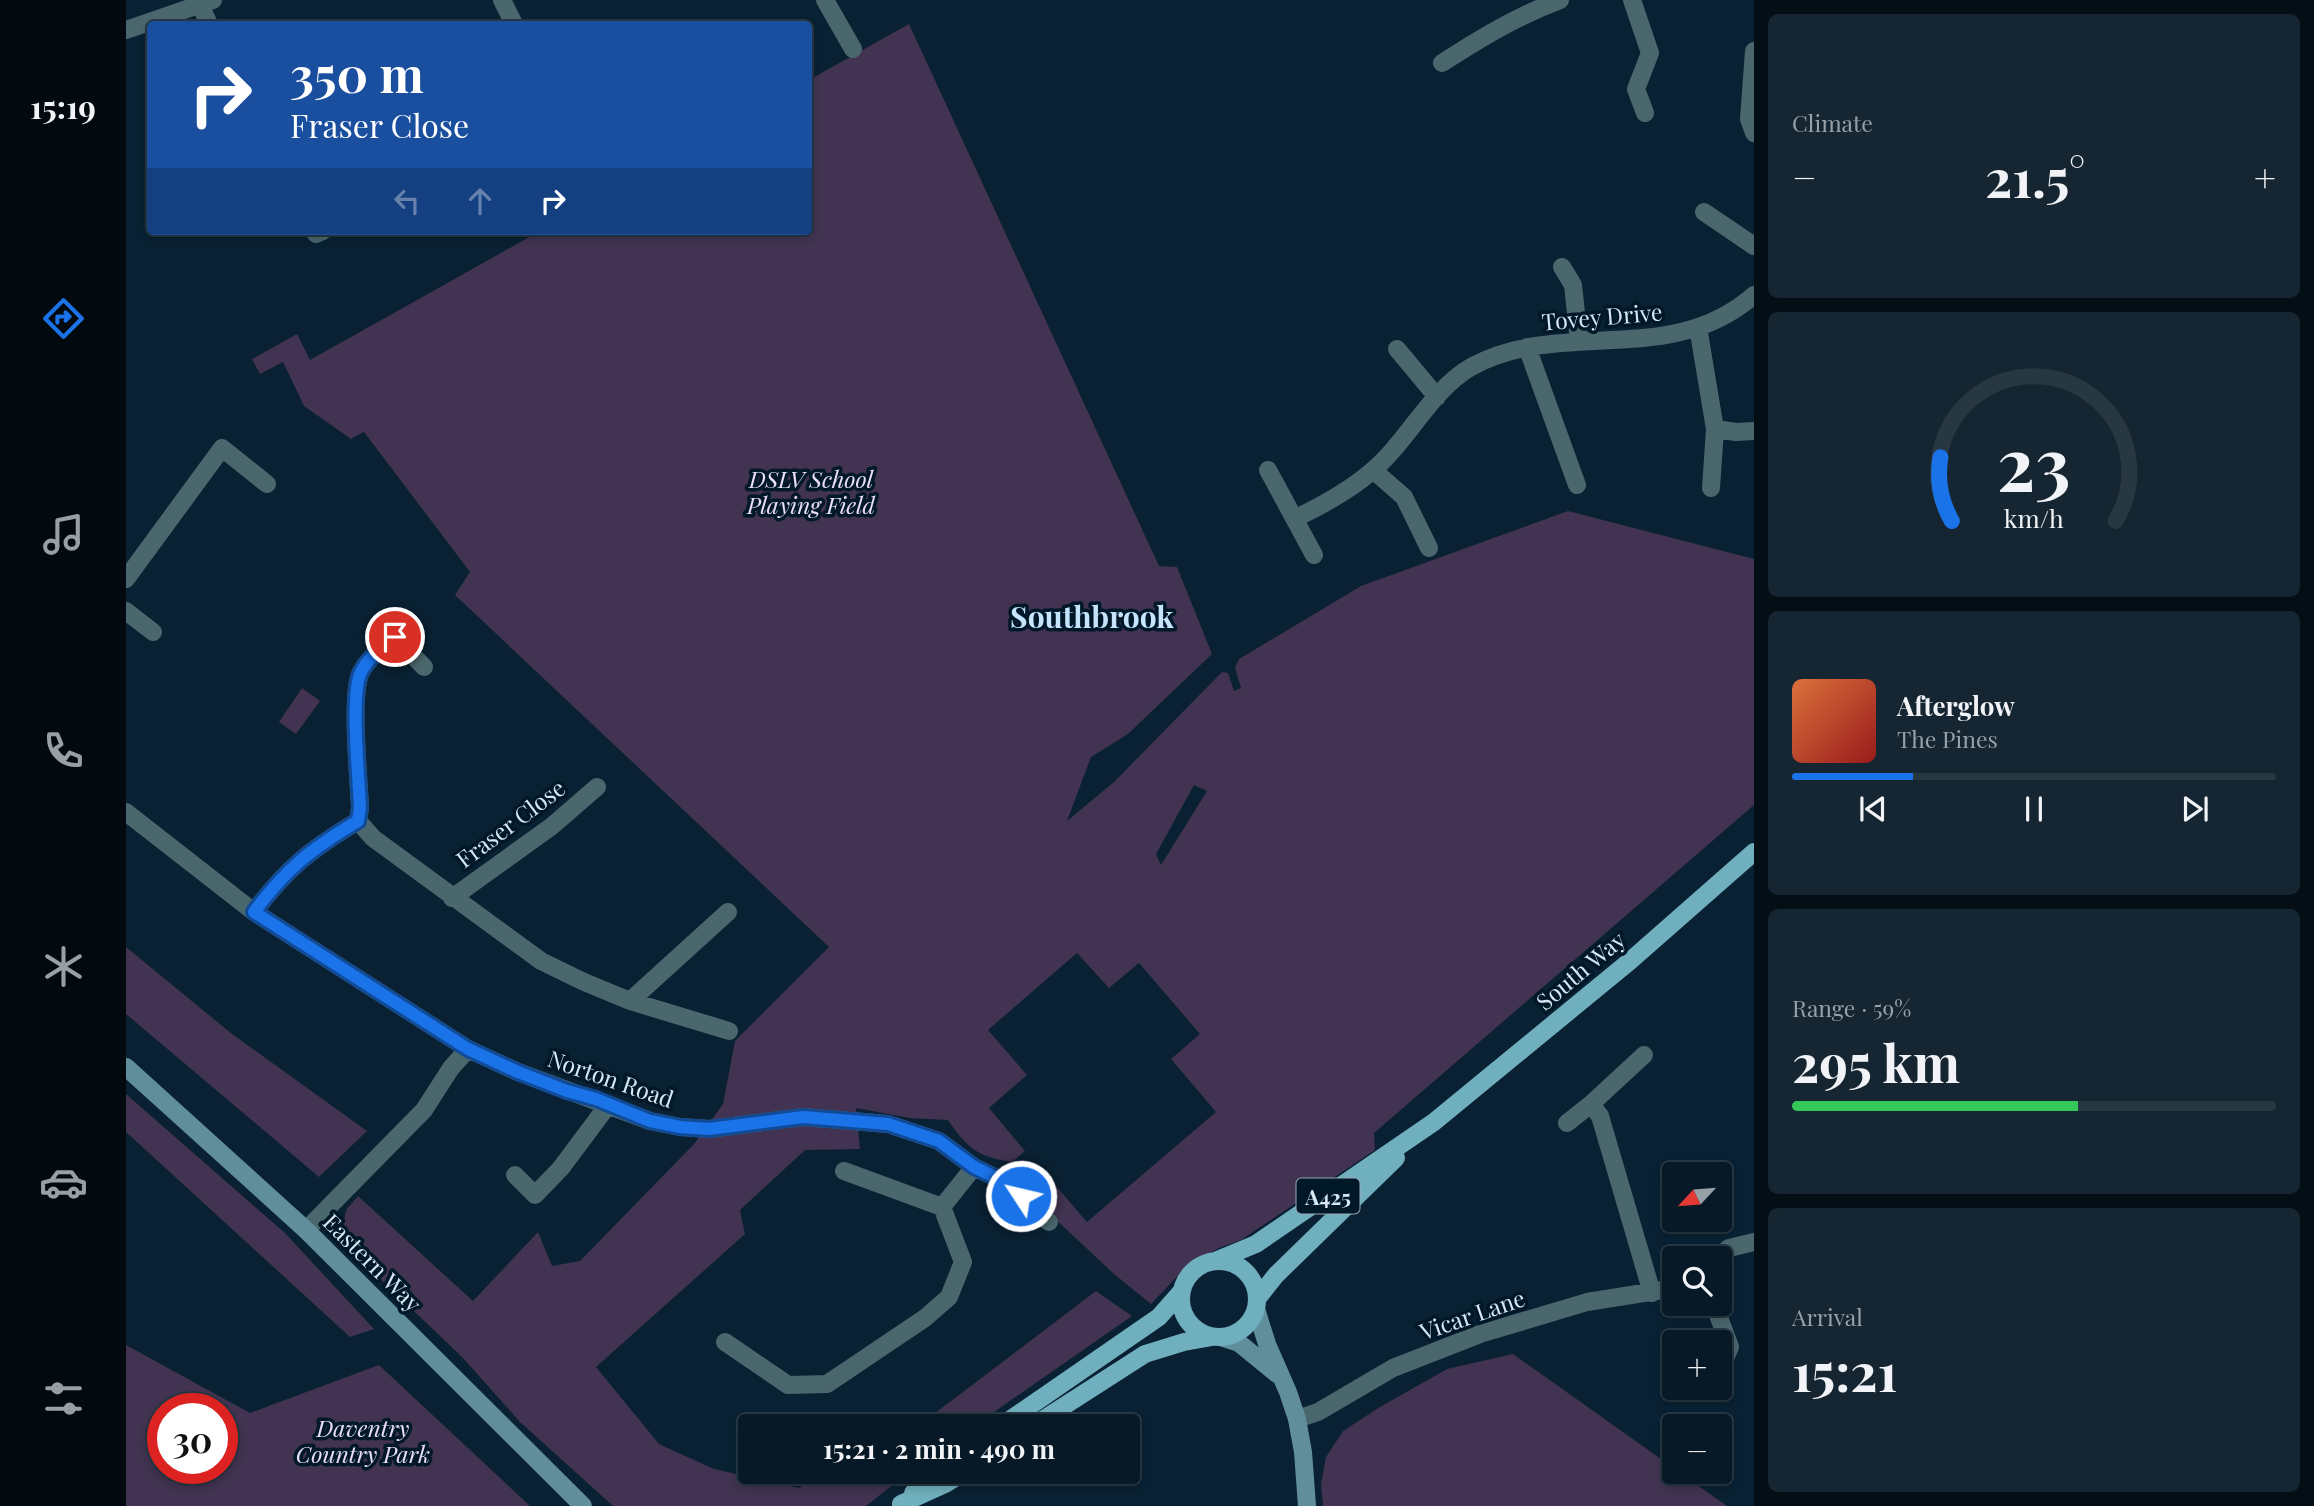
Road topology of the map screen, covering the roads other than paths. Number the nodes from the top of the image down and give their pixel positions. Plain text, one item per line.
1 (502, 0) edge
2 (825, 0) edge
3 (1560, 0) edge
4 (1632, 0) edge
5 (206, 2) edge
6 (152, 21) edge
7 (209, 21) edge
8 (511, 21) edge
9 (147, 23) edge
10 (126, 30) edge
11 (853, 49) dead end
12 (1754, 51) edge
13 (1442, 63) dead end
14 (1645, 113) dead end
15 (1754, 133) edge
16 (1704, 212) dead end
17 (1754, 246) edge
18 (1562, 267) dead end
19 (1754, 295) edge
20 (1698, 327) junction
21 (1579, 341) junction
22 (1527, 347) junction
23 (1397, 349) dead end
24 (1437, 397) junction
25 (1716, 429) junction
26 (1754, 431) edge
27 (1268, 470) dead end
28 (1373, 470) junction
29 (267, 484) dead end
30 (1577, 485) dead end
31 (1711, 488) dead end
32 (1296, 518) junction
33 (1429, 548) dead end
34 (1314, 555) dead end
35 (126, 579) edge
36 (126, 611) edge
37 (153, 632) dead end
38 (424, 667) dead end
39 (597, 787) dead end
40 (126, 812) edge
41 (358, 821) junction
42 (1754, 852) edge
43 (452, 898) junction
44 (254, 912) junction
45 (729, 912) dead end
46 (630, 1001) junction
47 (729, 1031) dead end
48 (468, 1049) junction
49 (1644, 1055) dead end
50 (126, 1067) edge
51 (1591, 1104) junction
52 (608, 1105) junction
53 (1434, 1122) junction
54 (1567, 1123) dead end
55 (974, 1167) junction
56 (844, 1171) dead end
57 (515, 1175) dead end
58 (942, 1207) junction
59 (1049, 1222) dead end
60 (306, 1230) junction
61 (1754, 1242) edge
62 (1732, 1247) edge
63 (1215, 1261) junction
64 (1662, 1291) edge
65 (1181, 1292) junction
66 (1652, 1293) junction
67 (1257, 1304) junction
68 (1217, 1338) junction
69 (725, 1342) dead end
70 (1279, 1376) junction
71 (1018, 1414) edge
72 (1052, 1414) edge
73 (1297, 1419) junction
74 (922, 1484) edge
75 (945, 1484) edge
76 (583, 1504) edge
77 (900, 1505) edge
78 (1307, 1506) edge

1 - 8 street
2 - 11 street
3 - 13 street
4 - 14 street
5 - 6 street
5 - 7 street
9 - 10 street
12 - 15 street
16 - 17 street
18 - 21 street
19 - 20 street, Tovey Drive
20 - 21 street, Tovey Drive
20 - 25 street
21 - 22 street, Tovey Drive
22 - 24 street, Tovey Drive
22 - 30 street
23 - 24 street
24 - 28 street, Tovey Drive
25 - 26 street
25 - 31 street
27 - 32 street
28 - 32 street, Tovey Drive
28 - 33 street
29 - 35 street
32 - 34 street
36 - 37 street
38 - 41 street
39 - 43 street, Fraser Close
40 - 44 street, Norton Road
41 - 43 street, Fraser Close
41 - 44 street
42 - 53 main road, South Way / A425
43 - 46 street, Fraser Close
44 - 48 street, Norton Road
45 - 46 street
46 - 47 street, Fraser Close
48 - 52 street, Norton Road
48 - 60 street
49 - 51 street
50 - 60 main road, Eastern Way
51 - 54 street
51 - 66 street
52 - 55 street, Norton Road
52 - 57 street
53 - 63 main road, A425
53 - 67 main road, A425
55 - 58 street
55 - 59 street, Norton Road
56 - 58 street
58 - 69 street
60 - 76 main road, Eastern Way
61 - 62 street
63 - 65 main road
63 - 67 main road
64 - 66 street, Vicar Lane
65 - 68 main road
65 - 71 main road
66 - 73 street, Vicar Lane
67 - 68 main road
67 - 70 main road
68 - 70 main road
68 - 72 main road
70 - 73 main road
73 - 78 main road
74 - 77 main road
75 - 77 main road

